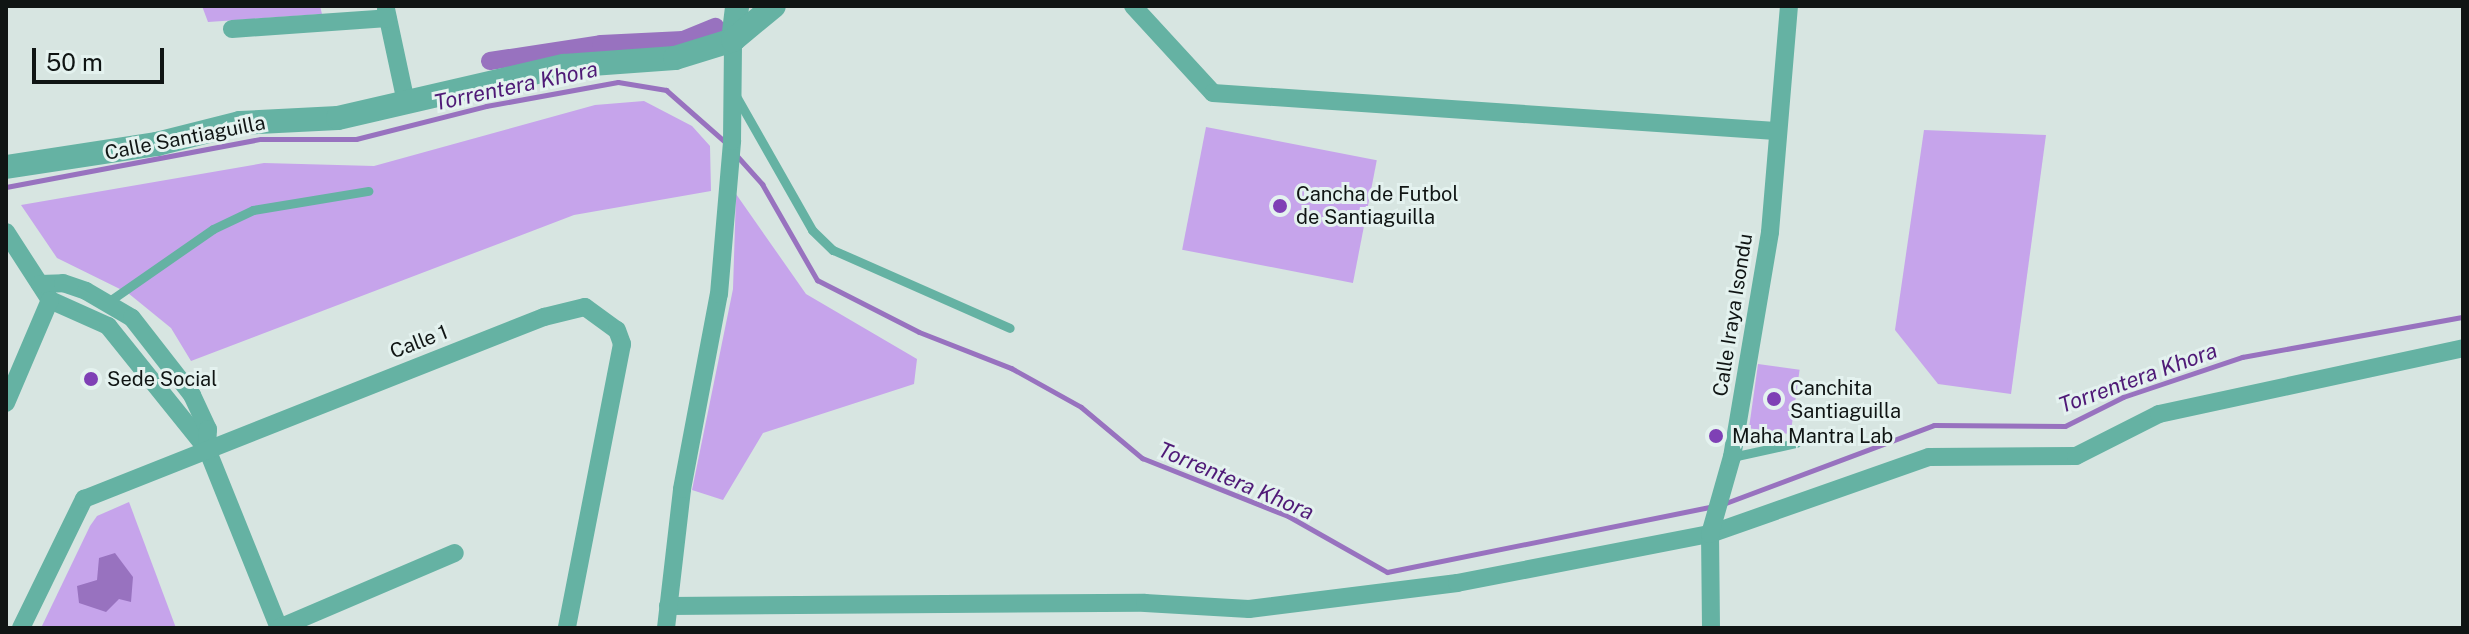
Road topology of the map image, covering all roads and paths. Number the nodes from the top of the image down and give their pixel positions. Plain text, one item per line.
1 (737, 6) edge
2 (774, 6) edge
3 (1133, 6) edge
4 (1789, 6) edge
5 (387, 12) edge
6 (232, 29) dead end
7 (733, 40) junction
8 (730, 82) junction
9 (406, 102) junction
10 (1776, 131) junction
11 (6, 167) edge
12 (368, 191) dead end
13 (6, 232) edge
14 (45, 292) junction
15 (108, 302) junction
16 (1010, 328) dead end
17 (2463, 348) edge
18 (179, 378) junction
19 (162, 390) junction
20 (6, 403) edge
21 (1796, 443) dead end
22 (207, 449) junction
23 (1732, 457) junction
24 (1710, 534) junction
25 (455, 553) dead end
26 (668, 606) junction
27 (21, 628) edge
28 (279, 628) edge
29 (567, 628) edge
30 (666, 628) edge
31 (1711, 628) edge

1 - 7 street
2 - 7 street, Calle Santiaguilla
3 - 10 street
4 - 10 street, Calle Iraya Isondu
5 - 6 street
5 - 9 street
7 - 8 street
7 - 9 street, Calle Santiaguilla
8 - 16 lane
8 - 26 street
9 - 11 street, Calle Santiaguilla
10 - 23 street, Calle Iraya Isondu
12 - 15 lane
13 - 14 street
14 - 15 street
14 - 19 street
14 - 20 street
15 - 18 street
17 - 24 street
18 - 19 street
18 - 22 street
19 - 22 street
21 - 23 lane
22 - 27 street, Calle 1
22 - 28 street
22 - 29 street, Calle 1
23 - 24 street, Calle Iraya Isondu
24 - 26 street
24 - 31 street, Calle Iraya Isondu
25 - 28 street
26 - 30 street

